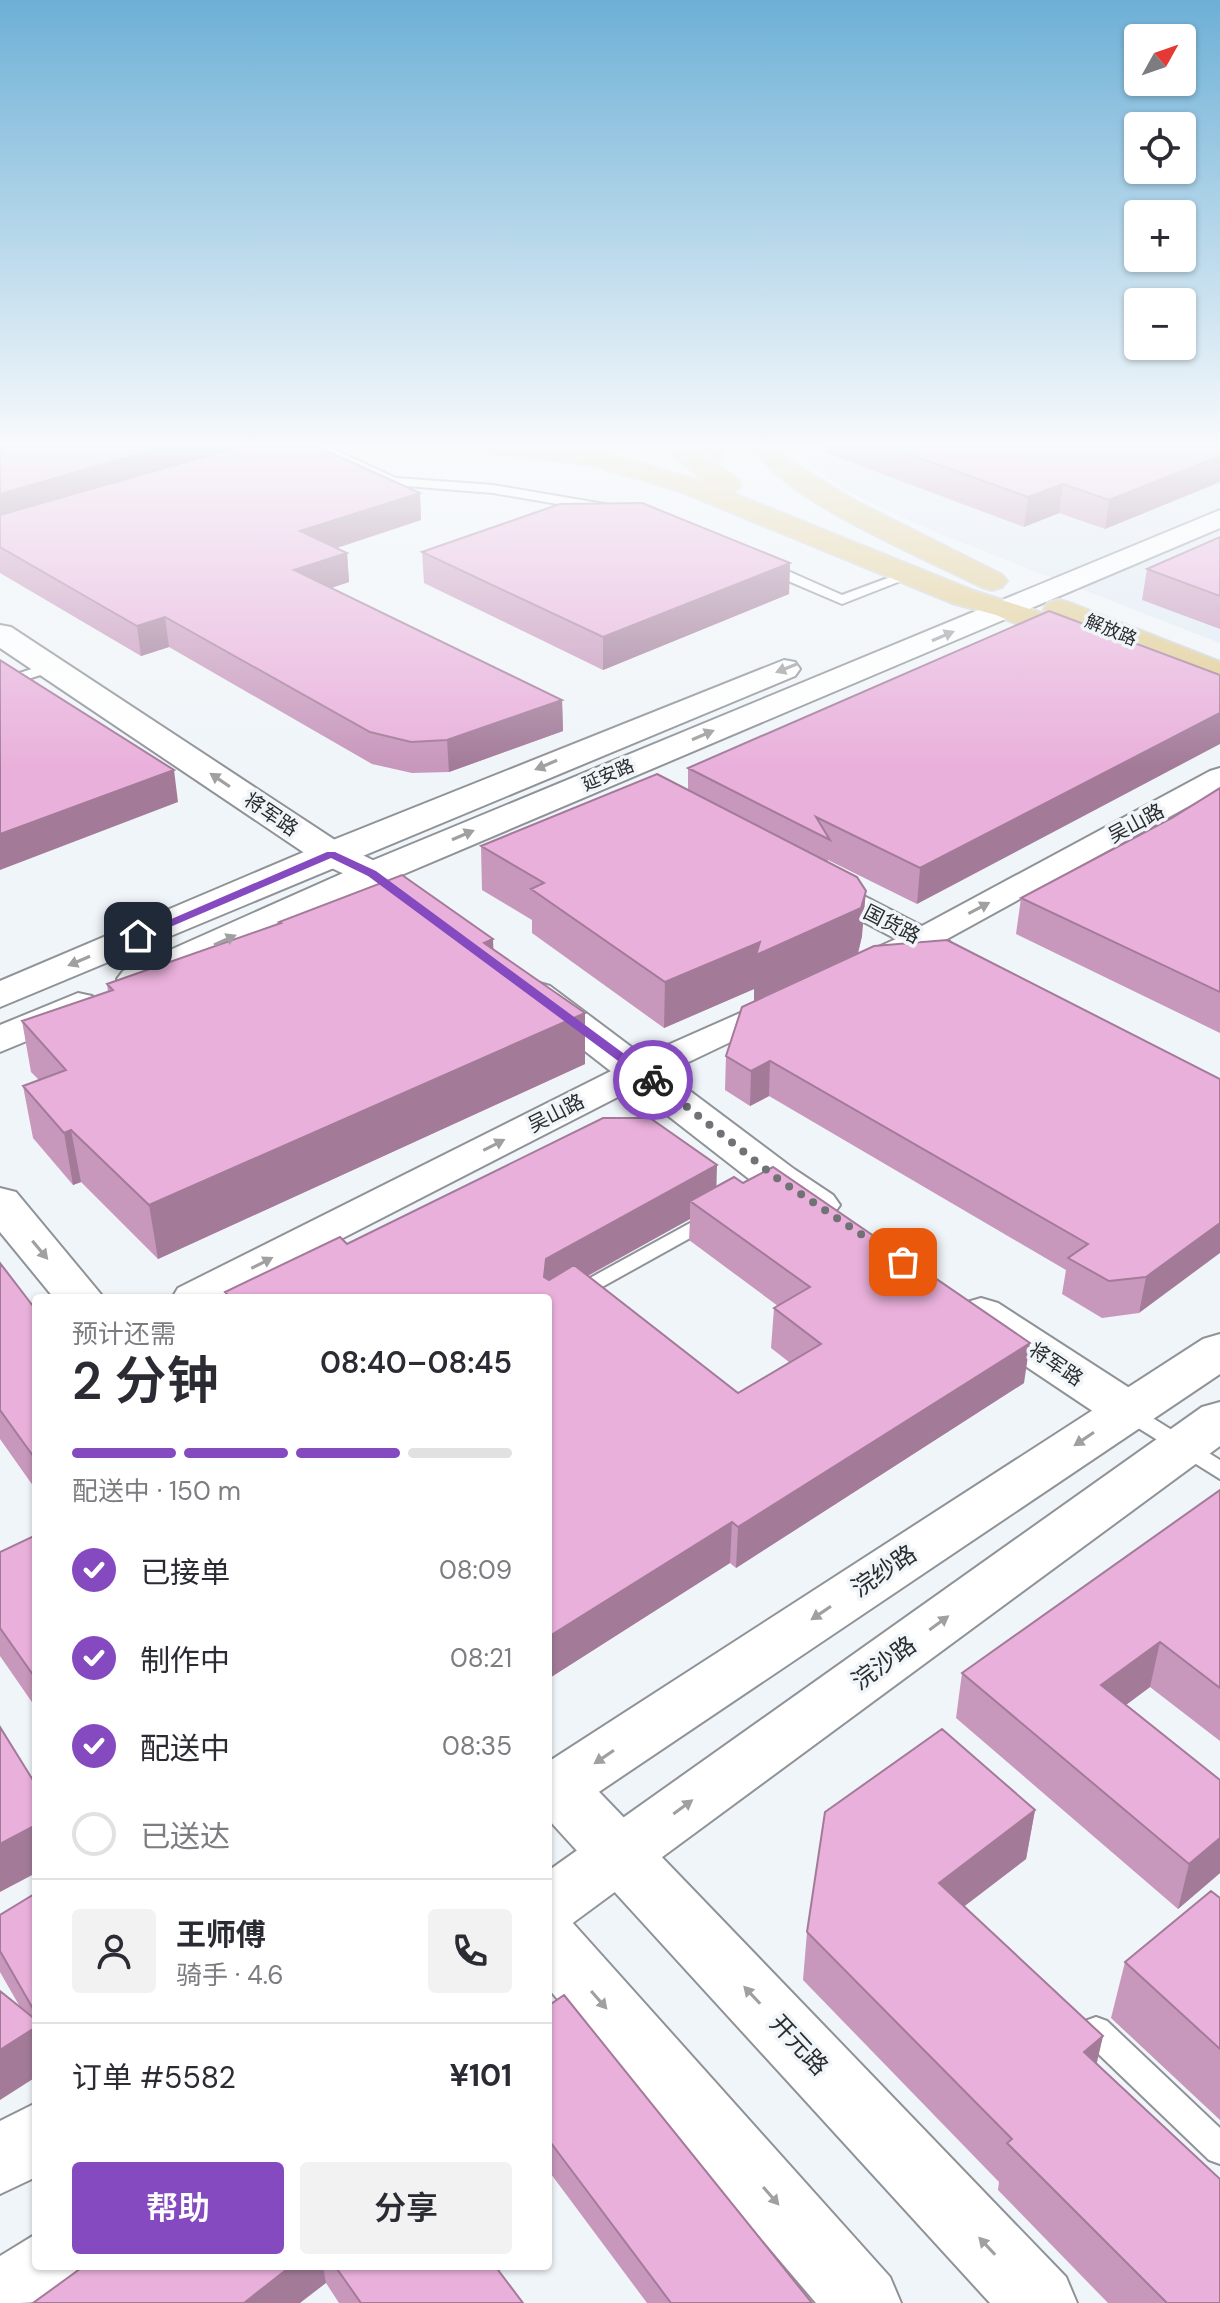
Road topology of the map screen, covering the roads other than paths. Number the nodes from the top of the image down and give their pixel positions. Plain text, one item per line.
1 (851, 551) edge
2 (876, 551) edge
3 (893, 551) edge
4 (928, 551) edge
5 (1106, 551) edge
6 (1134, 551) edge
7 (747, 558) edge
8 (909, 575) junction
9 (963, 597) junction
10 (1014, 598) junction
11 (0, 634) edge
12 (51, 667) junction
13 (1220, 673) edge
14 (0, 684) edge
15 (1220, 697) edge
16 (606, 775) junction
17 (1220, 777) edge
18 (647, 797) edge
19 (331, 854) junction
20 (784, 868) edge
21 (372, 874) junction
22 (436, 920) edge
23 (922, 939) junction
24 (962, 960) edge
25 (500, 967) edge
26 (0, 995) edge
27 (0, 1040) edge
28 (640, 1071) junction
29 (0, 1202) edge
30 (724, 1210) edge
31 (856, 1231) edge
32 (946, 1291) edge
33 (77, 1294) edge
34 (201, 1294) edge
35 (552, 1308) edge
36 (1220, 1351) edge
37 (1127, 1410) junction
38 (1208, 1445) edge
39 (552, 1791) edge
40 (620, 1853) junction
41 (552, 1903) edge
42 (552, 1946) edge
43 (1096, 2031) edge
44 (32, 2139) edge
45 (1220, 2149) edge
46 (0, 2161) edge
47 (41, 2270) edge
48 (0, 2300) edge
49 (864, 2303) edge
50 (1040, 2303) edge

1 - 8 main road, 解放路
2 - 10 main road
3 - 10 main road
4 - 10 main road
5 - 10 main road, 延安路
6 - 10 main road, 延安路
7 - 8 lane
8 - 9 main road, 解放路
9 - 10 main road, 解放路
9 -> 19 main road, 延安路
10 - 13 main road, 解放路
10 - 15 main road, 解放路
16 -> 10 main road, 延安路
11 - 12 main road, 将军路
12 - 14 lane
19 -> 12 main road, 将军路
16 - 18 street
21 -> 16 main road, 延安路
23 -> 17 street, 吴山路
19 - 21 main road, 将军路
19 -> 26 main road, 延安路
20 - 23 street, 国货路
21 - 22 main road, 将军路
27 -> 21 main road, 延安路
23 - 24 street, 国货路
23 - 28 street, 吴山路
25 - 28 main road
28 - 31 main road
34 -> 28 street, 吴山路
29 -> 33 main road
30 - 35 lane
32 - 37 main road, 将军路
36 - 37 main road, 浣纱路
37 - 38 lane
37 -> 39 main road, 浣纱路
40 -> 38 main road, 浣沙路
39 - 40 main road, 开元路
40 - 41 main road, 浣沙路
50 -> 40 main road, 开元路
42 -> 49 main road
43 - 45 lane
44 - 46 main road
47 - 48 main road

